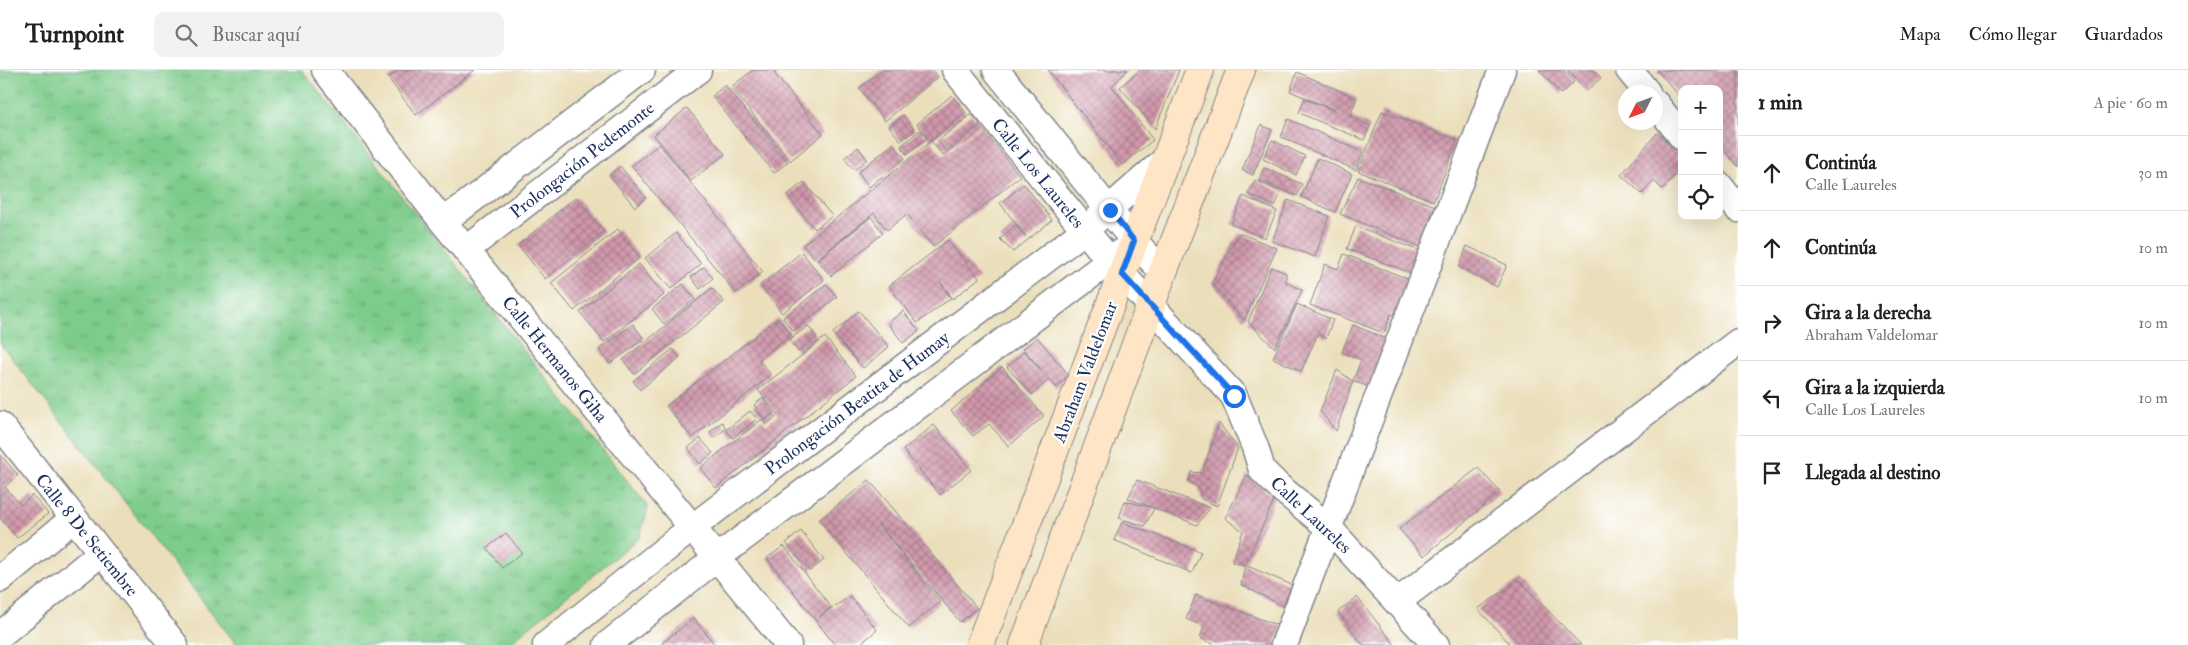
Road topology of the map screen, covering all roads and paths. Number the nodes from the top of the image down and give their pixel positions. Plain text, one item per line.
1 (325, 70) edge
2 (642, 70) edge
3 (698, 70) edge
4 (955, 70) edge
5 (996, 70) edge
6 (1200, 70) edge
7 (1241, 70) edge
8 (1502, 70) edge
9 (1629, 70) edge
10 (1641, 85) edge
11 (1663, 113) edge
12 (1678, 132) edge
13 (1166, 159) junction
14 (1723, 190) edge
15 (1738, 209) edge
16 (1110, 210) junction
17 (444, 222) junction
18 (1085, 230) junction
19 (1134, 241) junction
20 (466, 250) junction
21 (1116, 268) junction
22 (1163, 272) junction
23 (1151, 304) junction
24 (1738, 342) edge
25 (0, 426) edge
26 (74, 518) junction
27 (1328, 526) junction
28 (693, 527) junction
29 (102, 553) junction
30 (718, 557) junction
31 (0, 579) edge
32 (1397, 602) junction
33 (0, 635) edge
34 (175, 645) edge
35 (546, 645) edge
36 (607, 645) edge
37 (788, 645) edge
38 (980, 645) edge
39 (1024, 645) edge
40 (1284, 645) edge
41 (1436, 645) edge

1 - 17 street, Calle Hermanos Giha
2 - 17 street, Prolongación Pedemonte
3 - 20 street, Prolongación Pedemonte
4 - 18 street, Calle Los Laureles
5 - 16 street, Calle Los Laureles
6 - 13 main road, Abraham Valdelomar
7 - 22 main road, Abraham Valdelomar
8 - 27 street
9 - 10 street
11 - 12 street
13 - 16 street, Prolongación Beatita de Humay
13 - 19 main road, Abraham Valdelomar
14 - 15 street
16 - 18 street, Prolongación Beatita de Humay
16 - 19 street, Calle Los Laureles
17 - 20 street, Calle Hermanos Giha
18 - 21 street, Calle Los Laureles
18 - 28 street, Prolongación Beatita de Humay
19 - 21 main road, Abraham Valdelomar
19 - 22 street, Calle Los Laureles
20 - 28 street, Calle Hermanos Giha
21 - 23 street, Calle Los Laureles
21 - 30 street
21 - 38 main road, Abraham Valdelomar
22 - 23 main road, Abraham Valdelomar
23 - 27 street, Calle Laureles
23 - 39 main road, Abraham Valdelomar
24 - 32 street
25 - 26 street, Calle 8 De Setiembre
26 - 29 street, Calle 8 De Setiembre
26 - 31 street
27 - 32 street, Calle Laureles
27 - 40 street
28 - 30 street, Calle Hermanos Giha
28 - 35 street, Prolongación Beatita de Humay
29 - 33 street
29 - 34 street, Calle 8 De Setiembre
30 - 36 street
30 - 37 street, Calle Hermanos Giha
32 - 41 street, Calle Laureles

